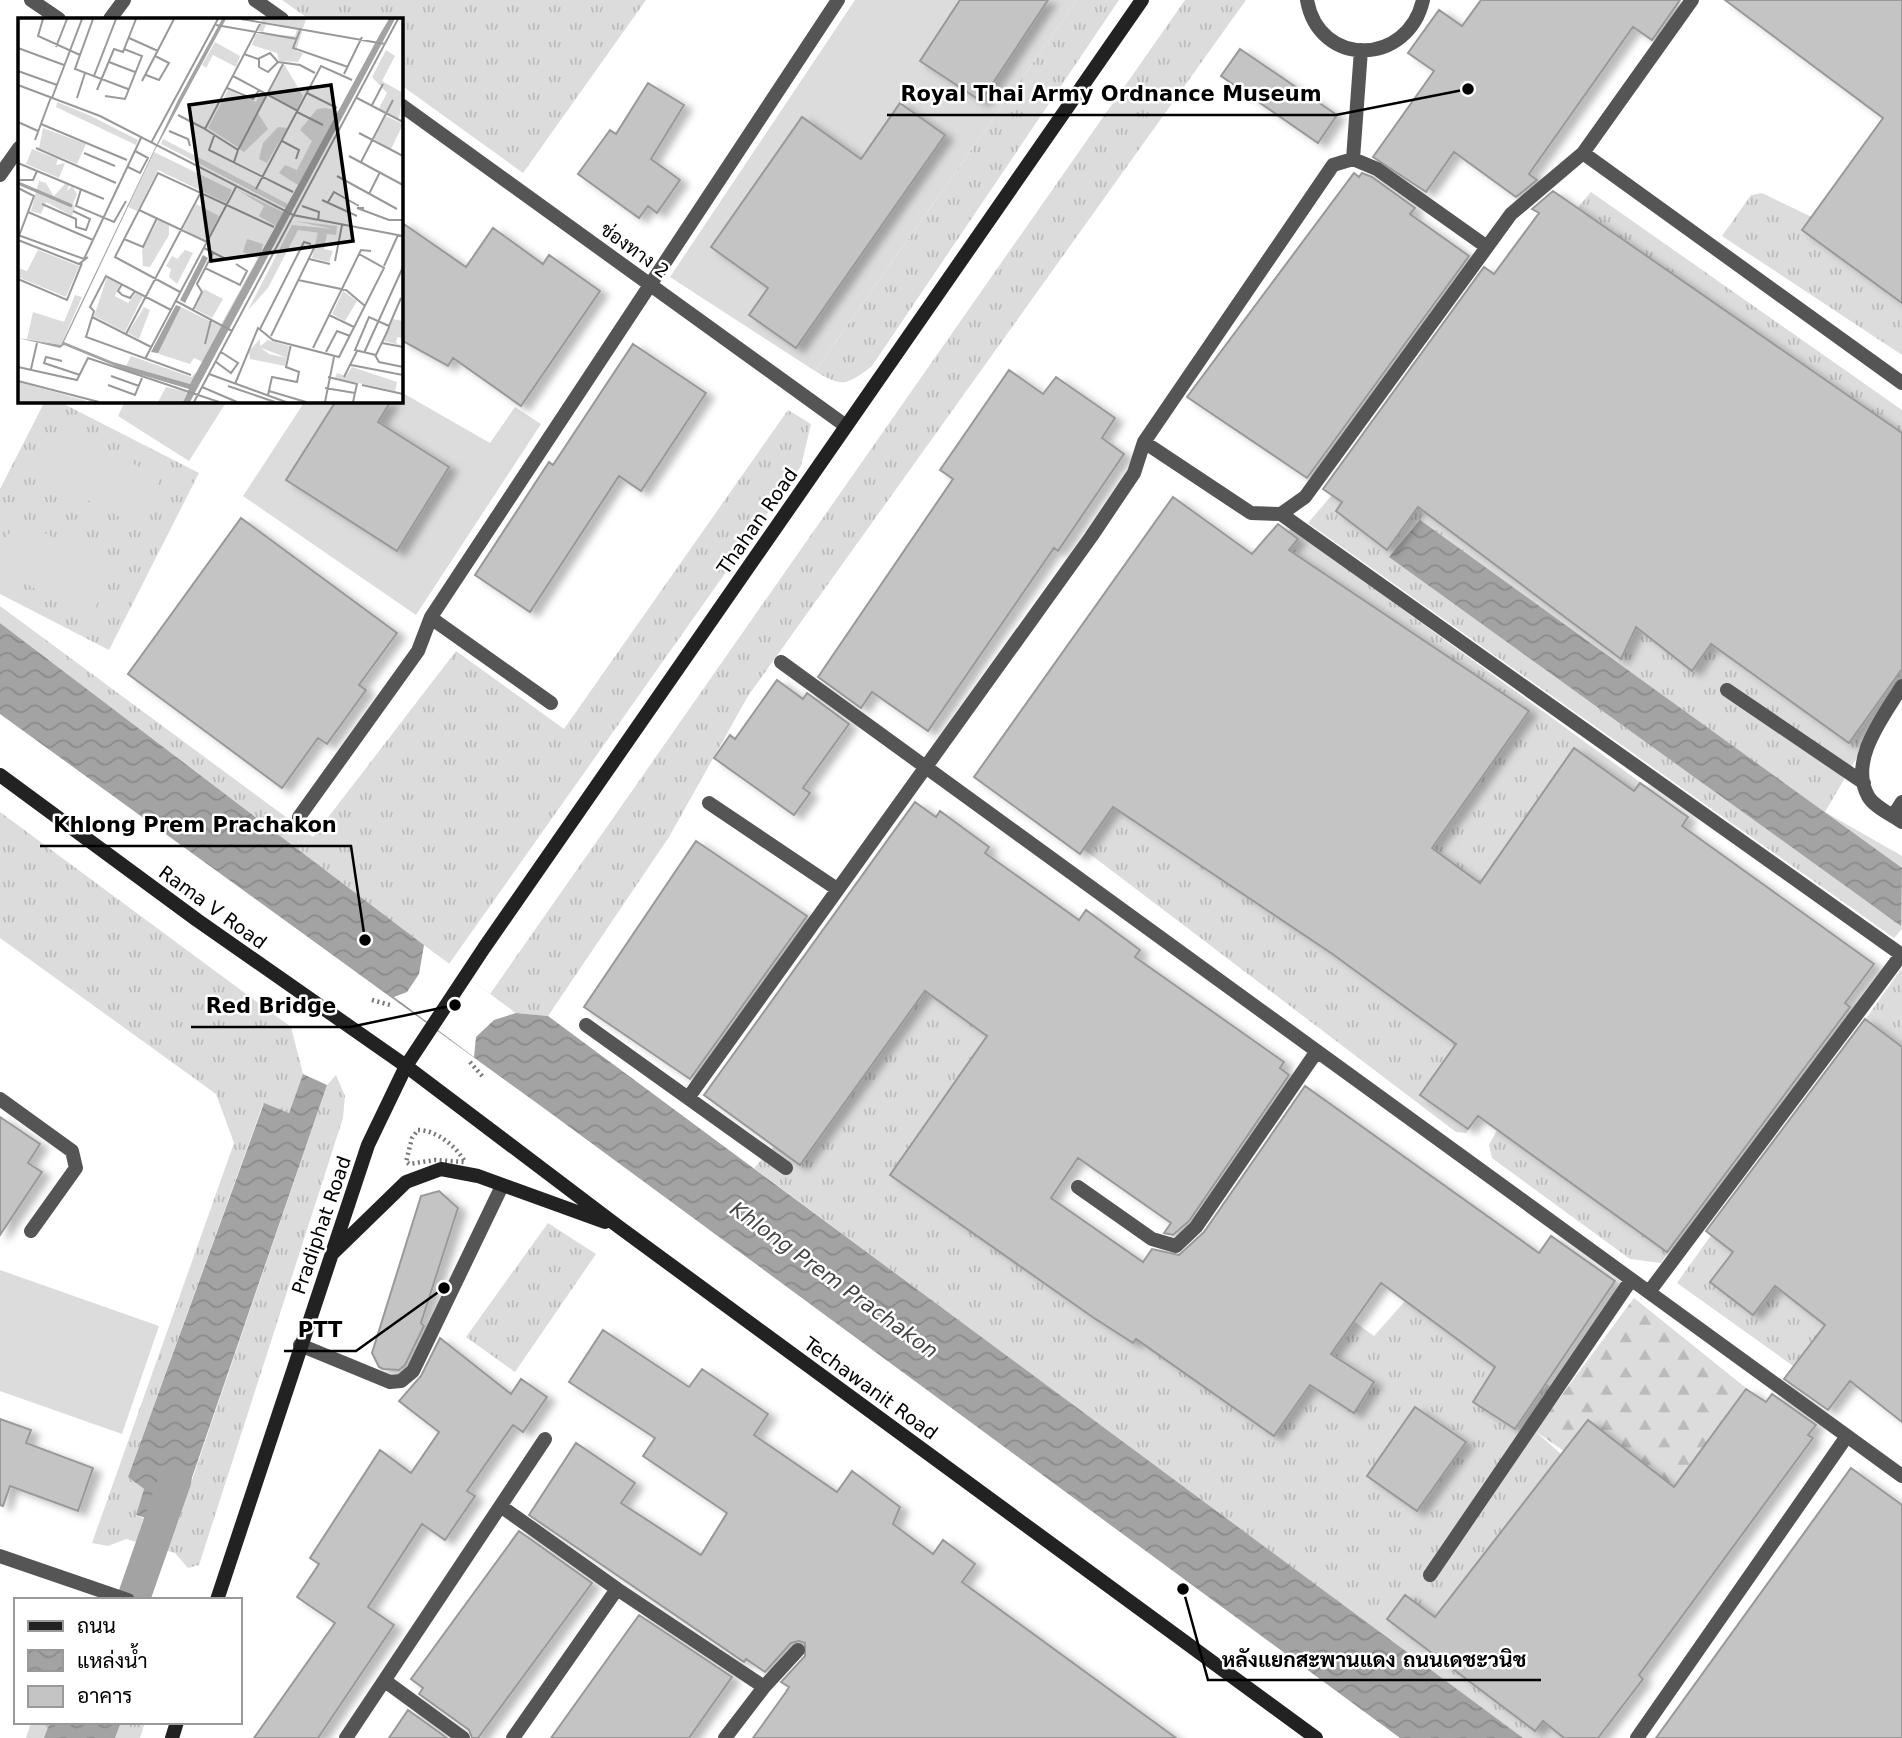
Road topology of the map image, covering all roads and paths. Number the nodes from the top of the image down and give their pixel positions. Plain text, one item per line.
1 (31, 0) edge
2 (124, 0) edge
3 (255, 0) edge
4 (838, 0) edge
5 (1142, 0) edge
6 (1307, 0) edge
7 (1423, 0) edge
8 (1692, 0) edge
9 (58, 18) edge
10 (111, 18) edge
11 (281, 18) edge
12 (1361, 50) junction
13 (402, 106) edge
14 (18, 149) edge
15 (1583, 153) junction
16 (1353, 159) junction
17 (0, 175) edge
18 (1487, 247) junction
19 (649, 284) junction
20 (1902, 383) edge
21 (846, 426) junction
22 (1144, 442) junction
23 (1281, 514) junction
24 (431, 618) junction
25 (781, 662) dead end
26 (1727, 690) dead end
27 (1900, 697) edge
28 (551, 703) dead end
29 (925, 767) junction
30 (0, 775) edge
31 (1864, 783) junction
32 (1902, 802) edge
33 (709, 803) dead end
34 (299, 817) dead end
35 (1897, 819) edge
36 (837, 889) junction
37 (1902, 955) edge
38 (372, 1000) dead end
39 (390, 1005) dead end
40 (586, 1025) dead end
41 (1317, 1051) junction
42 (470, 1062) dead end
43 (406, 1066) junction
44 (484, 1078) dead end
45 (688, 1098) junction
46 (0, 1099) edge
47 (786, 1168) dead end
48 (502, 1185) junction
49 (1078, 1187) dead end
50 (619, 1227) junction
51 (31, 1231) dead end
52 (329, 1257) junction
53 (1631, 1280) junction
54 (1649, 1292) junction
55 (300, 1345) junction
56 (1847, 1436) junction
57 (545, 1439) dead end
58 (1902, 1476) edge
59 (502, 1507) junction
60 (0, 1556) edge
61 (1430, 1575) dead end
62 (617, 1589) junction
63 (122, 1598) edge
64 (218, 1598) edge
65 (798, 1650) dead end
66 (385, 1681) junction
67 (764, 1687) junction
68 (518, 1736) edge
69 (346, 1738) edge
70 (463, 1738) edge
71 (725, 1738) edge
72 (1316, 1738) edge
73 (1637, 1738) edge

1 - 9 lane
2 - 10 lane
3 - 11 lane
4 - 19 lane
5 - 21 main road, Thahan Road
6 - 12 lane
7 - 12 lane
8 - 15 lane
12 - 16 lane
13 - 19 lane, ช่องทาง 2
14 - 17 lane
15 - 18 lane
15 - 20 lane
16 - 18 lane
16 - 22 lane
18 - 23 lane
19 - 21 lane, ช่องทาง 2
19 - 24 lane
21 - 43 main road, Thahan Road
22 - 23 lane
22 - 29 lane
23 - 37 lane
24 - 28 lane
24 - 34 lane
25 - 29 lane
26 - 31 lane
27 - 31 lane
29 - 36 lane
29 - 41 lane
30 - 43 main road, Rama V Road
31 - 35 lane
32 - 35 lane
33 - 36 lane
36 - 45 lane
37 - 54 lane
38 - 39 path
40 - 45 lane
41 - 49 lane
41 - 53 lane
42 - 44 path
43 - 50 main road, Techawanit Road
43 - 52 main road, Pradiphat Road
45 - 47 lane
46 - 51 lane
48 - 50 main road
48 - 52 main road
48 - 55 lane
50 - 72 main road, Techawanit Road
52 - 55 main road, Pradiphat Road
53 - 54 lane
53 - 61 lane
54 - 56 lane
55 - 64 main road, Pradiphat Road
56 - 58 lane
56 - 73 lane
57 - 59 lane
59 - 62 lane
59 - 66 lane
60 - 63 lane
62 - 67 lane
62 - 68 lane
65 - 67 lane
66 - 69 lane
66 - 70 lane
67 - 71 lane

